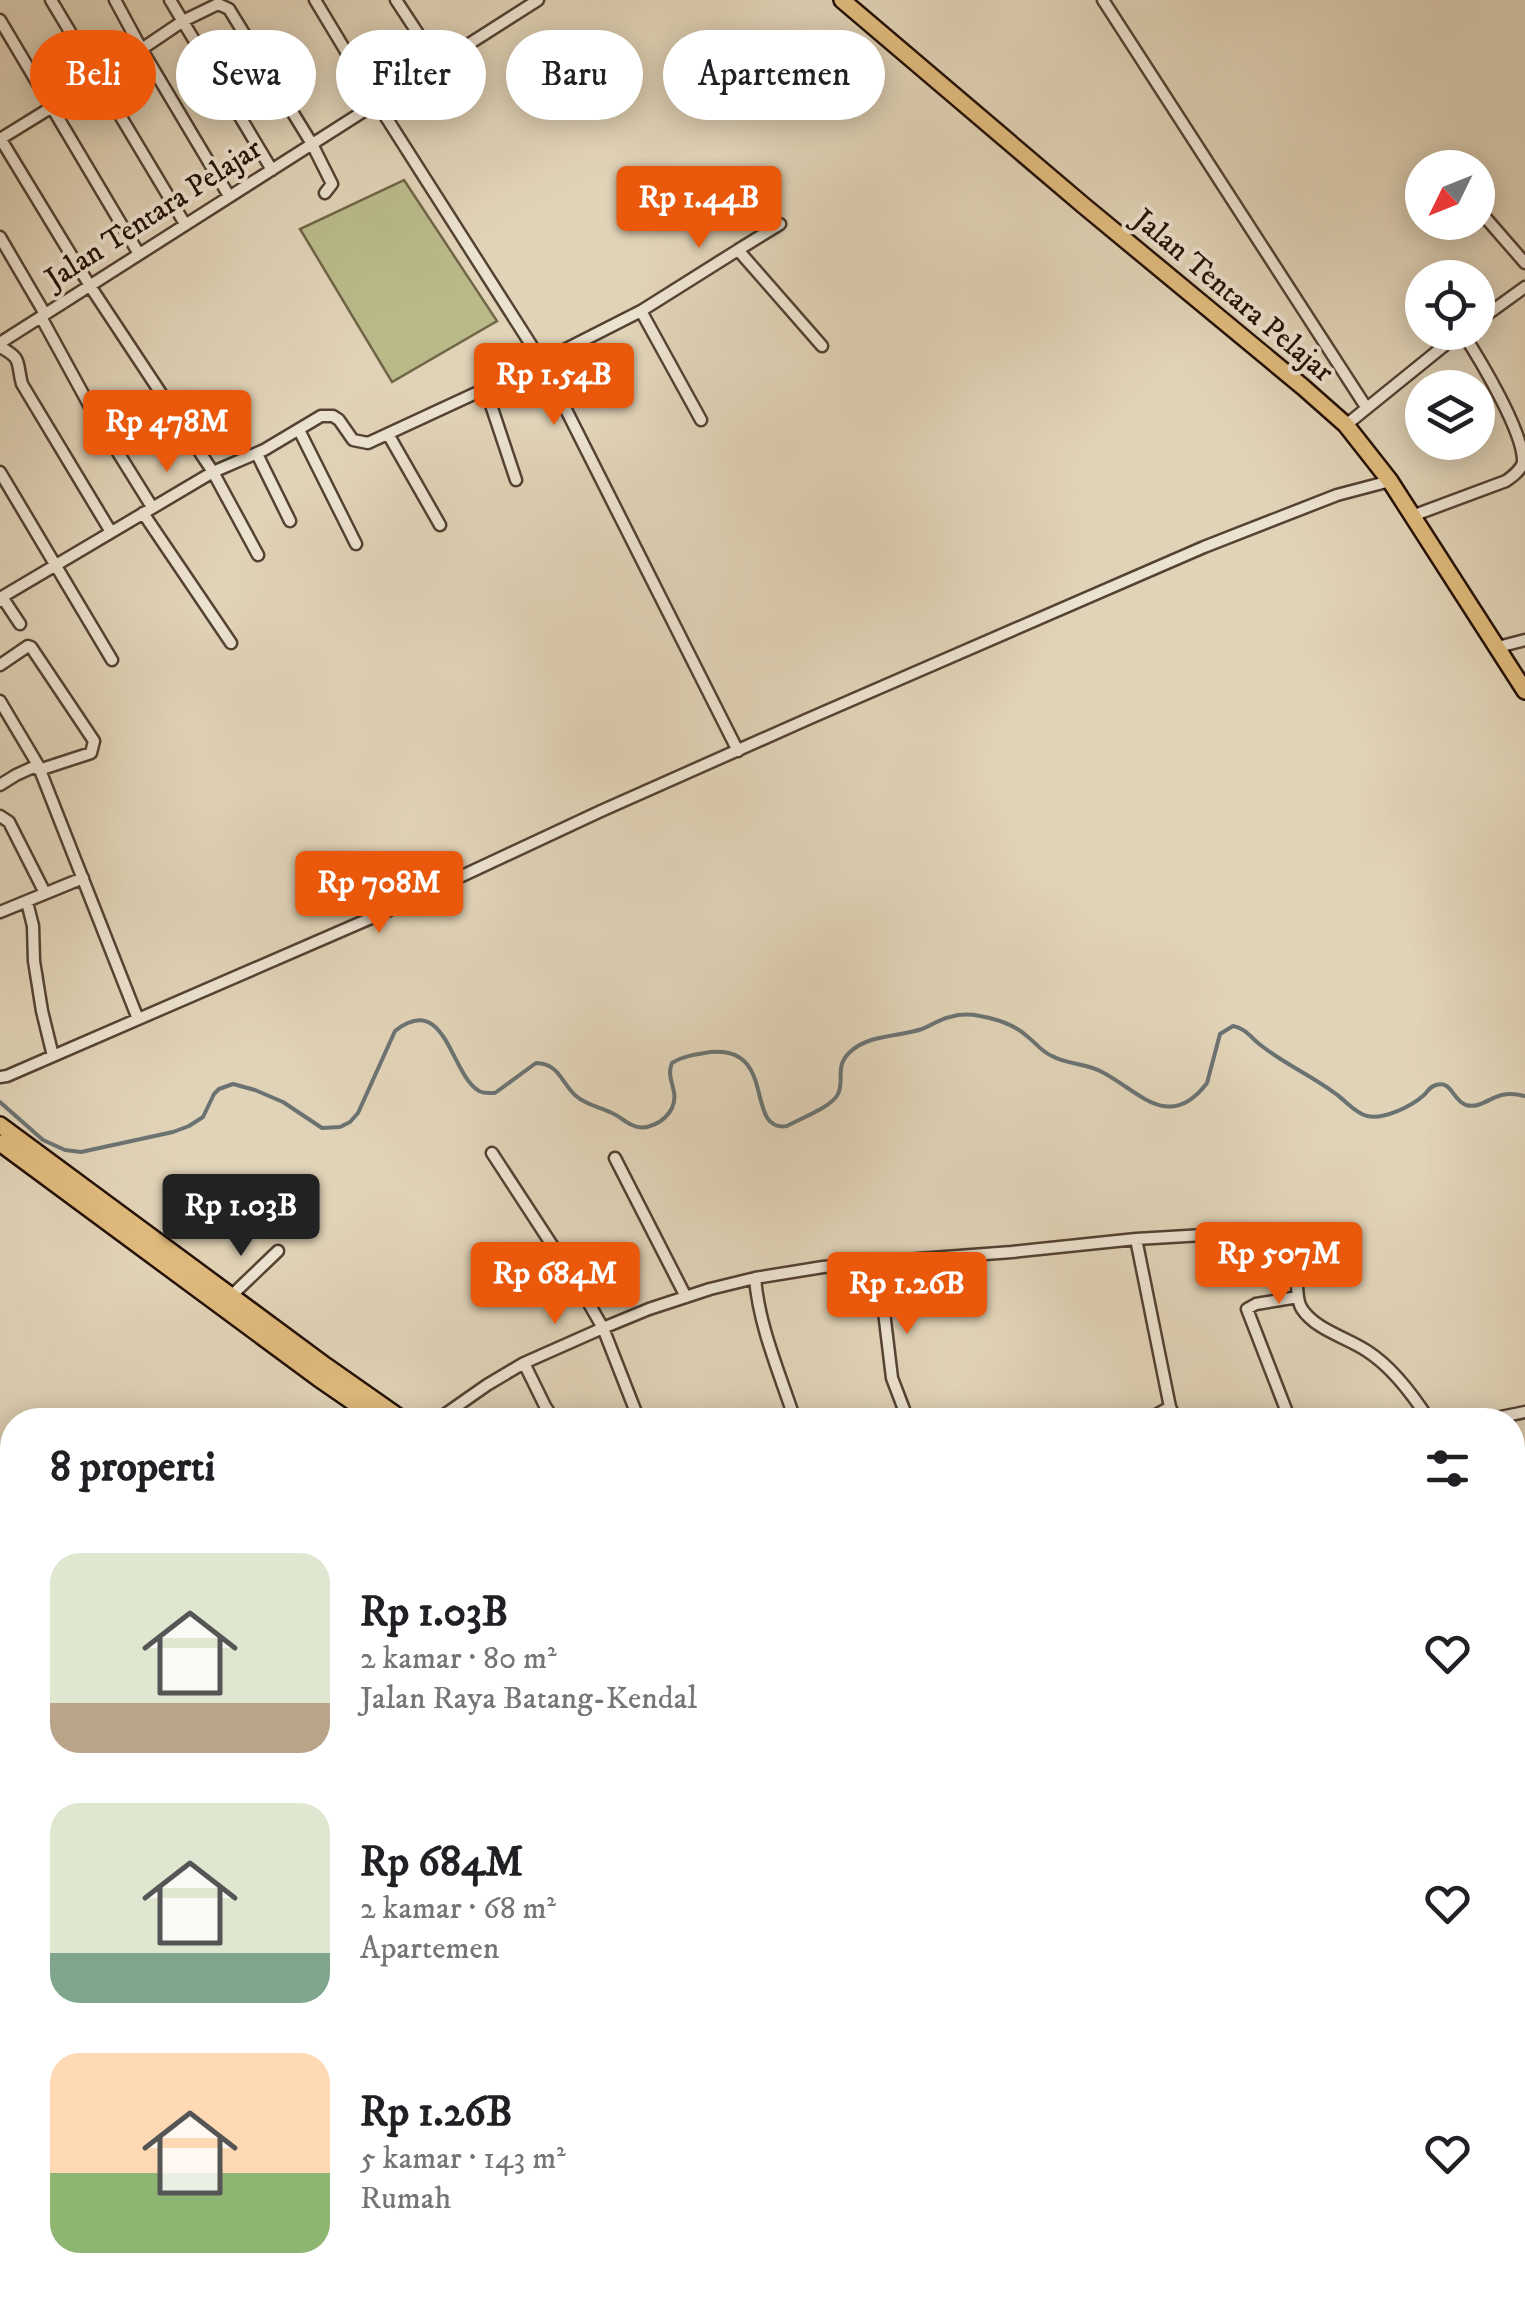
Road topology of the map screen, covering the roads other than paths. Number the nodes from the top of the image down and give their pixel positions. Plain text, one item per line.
1 (52, 0) edge
2 (114, 0) edge
3 (170, 0) edge
4 (315, 0) edge
5 (396, 0) edge
6 (538, 0) edge
7 (842, 0) edge
8 (1102, 0) edge
9 (0, 20) edge
10 (183, 21) junction
11 (70, 30) edge
12 (131, 30) edge
13 (416, 30) edge
14 (486, 33) edge
15 (336, 35) edge
16 (156, 40) edge
17 (30, 70) edge
18 (156, 73) edge
19 (30, 120) edge
20 (60, 120) edge
21 (124, 120) edge
22 (350, 120) edge
23 (388, 120) edge
24 (0, 138) edge
25 (312, 144) junction
26 (272, 170) junction
27 (325, 193) dead end
28 (229, 196) junction
29 (185, 224) junction
30 (780, 224) dead end
31 (1495, 229) edge
32 (0, 237) edge
33 (738, 250) junction
34 (139, 254) junction
35 (1525, 263) edge
36 (90, 286) junction
37 (1524, 288) edge
38 (1495, 309) edge
39 (642, 311) junction
40 (43, 316) junction
41 (0, 345) edge
42 (822, 346) dead end
43 (1439, 350) edge
44 (1474, 350) edge
45 (542, 362) junction
46 (486, 390) junction
47 (1366, 407) junction
48 (701, 420) dead end
49 (1346, 426) junction
50 (299, 430) junction
51 (388, 434) junction
52 (257, 454) junction
53 (1524, 464) edge
54 (0, 472) edge
55 (213, 472) junction
56 (516, 480) dead end
57 (1390, 481) junction
58 (148, 510) junction
59 (1412, 516) junction
60 (290, 521) dead end
61 (440, 526) dead end
62 (111, 532) junction
63 (356, 544) dead end
64 (258, 555) dead end
65 (54, 565) junction
66 (1, 599) edge
67 (20, 624) dead end
68 (1525, 640) edge
69 (231, 642) dead end
70 (1498, 647) junction
71 (112, 660) dead end
72 (0, 665) edge
73 (1525, 691) edge
74 (0, 701) edge
75 (4, 717) edge
76 (738, 750) junction
77 (38, 767) junction
78 (0, 785) edge
79 (0, 816) edge
80 (15, 834) junction
81 (0, 842) edge
82 (84, 878) junction
83 (44, 894) junction
84 (27, 902) junction
85 (0, 912) edge
86 (138, 1019) junction
87 (53, 1056) junction
88 (0, 1077) edge
89 (0, 1125) edge
90 (0, 1143) edge
91 (492, 1154) dead end
92 (615, 1158) dead end
93 (1136, 1239) junction
94 (278, 1252) dead end
95 (878, 1262) junction
96 (756, 1278) junction
97 (231, 1296) junction
98 (686, 1297) junction
99 (1298, 1297) junction
100 (603, 1328) junction
101 (524, 1363) junction
102 (1170, 1407) edge
103 (362, 1408) edge
104 (386, 1408) edge
105 (454, 1408) edge
106 (545, 1408) edge
107 (634, 1408) edge
108 (791, 1408) edge
109 (903, 1408) edge
110 (1285, 1408) edge
111 (1420, 1408) edge

1 - 11 street
2 - 12 street
3 - 10 street
4 - 15 street
5 - 13 street
6 - 14 street, Jalan Tentara Pelajar
7 - 49 highway, Jalan Tentara Pelajar
8 - 47 street
9 - 17 street
10 - 16 street
10 - 25 street
10 - 26 street
18 - 28 street
19 - 24 street
20 - 34 street
21 - 29 street
22 - 25 street, Jalan Tentara Pelajar
23 - 45 street
24 - 36 street
25 - 26 street, Jalan Tentara Pelajar
25 - 27 street
26 - 28 street, Jalan Tentara Pelajar
28 - 29 street, Jalan Tentara Pelajar
29 - 34 street, Jalan Tentara Pelajar
30 - 33 street
31 - 35 street
32 - 40 street
33 - 39 street
33 - 42 street
34 - 36 street, Jalan Tentara Pelajar
36 - 40 street, Jalan Tentara Pelajar
36 - 55 street
37 - 38 street
39 - 45 street
39 - 48 street
40 - 41 street, Jalan Tentara Pelajar
40 - 58 street
41 - 62 street
43 - 47 street
44 - 53 street
45 - 46 street
45 - 76 street
46 - 51 street
46 - 56 street
47 - 49 street
49 - 57 highway, Jalan Tentara Pelajar
50 - 51 street
50 - 52 street
50 - 63 street
51 - 61 street
52 - 55 street
52 - 60 street
53 - 59 street
54 - 65 street
55 - 58 street
55 - 64 street
57 - 59 highway, Jalan Tentara Pelajar
57 - 76 street
58 - 62 street
58 - 69 street
59 - 70 highway, Jalan Tentara Pelajar
62 - 65 street
65 - 66 street
65 - 71 street
66 - 67 street
68 - 70 street
70 - 73 highway, Jalan Tentara Pelajar
72 - 77 street
74 - 75 street
75 - 77 street
76 - 86 street
77 - 78 street
77 - 82 street
79 - 80 street
80 - 81 street
80 - 83 street
82 - 83 street
82 - 86 street
83 - 84 street
84 - 85 street
84 - 87 street
86 - 87 street
87 - 88 street
89 - 97 highway
90 - 103 highway
91 - 100 street
92 - 98 street
93 - 95 street
93 - 99 street
93 - 102 street
94 - 97 street
95 - 96 street
95 - 109 street
96 - 98 street
96 - 108 street
97 - 104 highway
98 - 100 street
99 - 110 street
99 - 111 street
100 - 101 street
100 - 107 street
101 - 105 street
101 - 106 street

